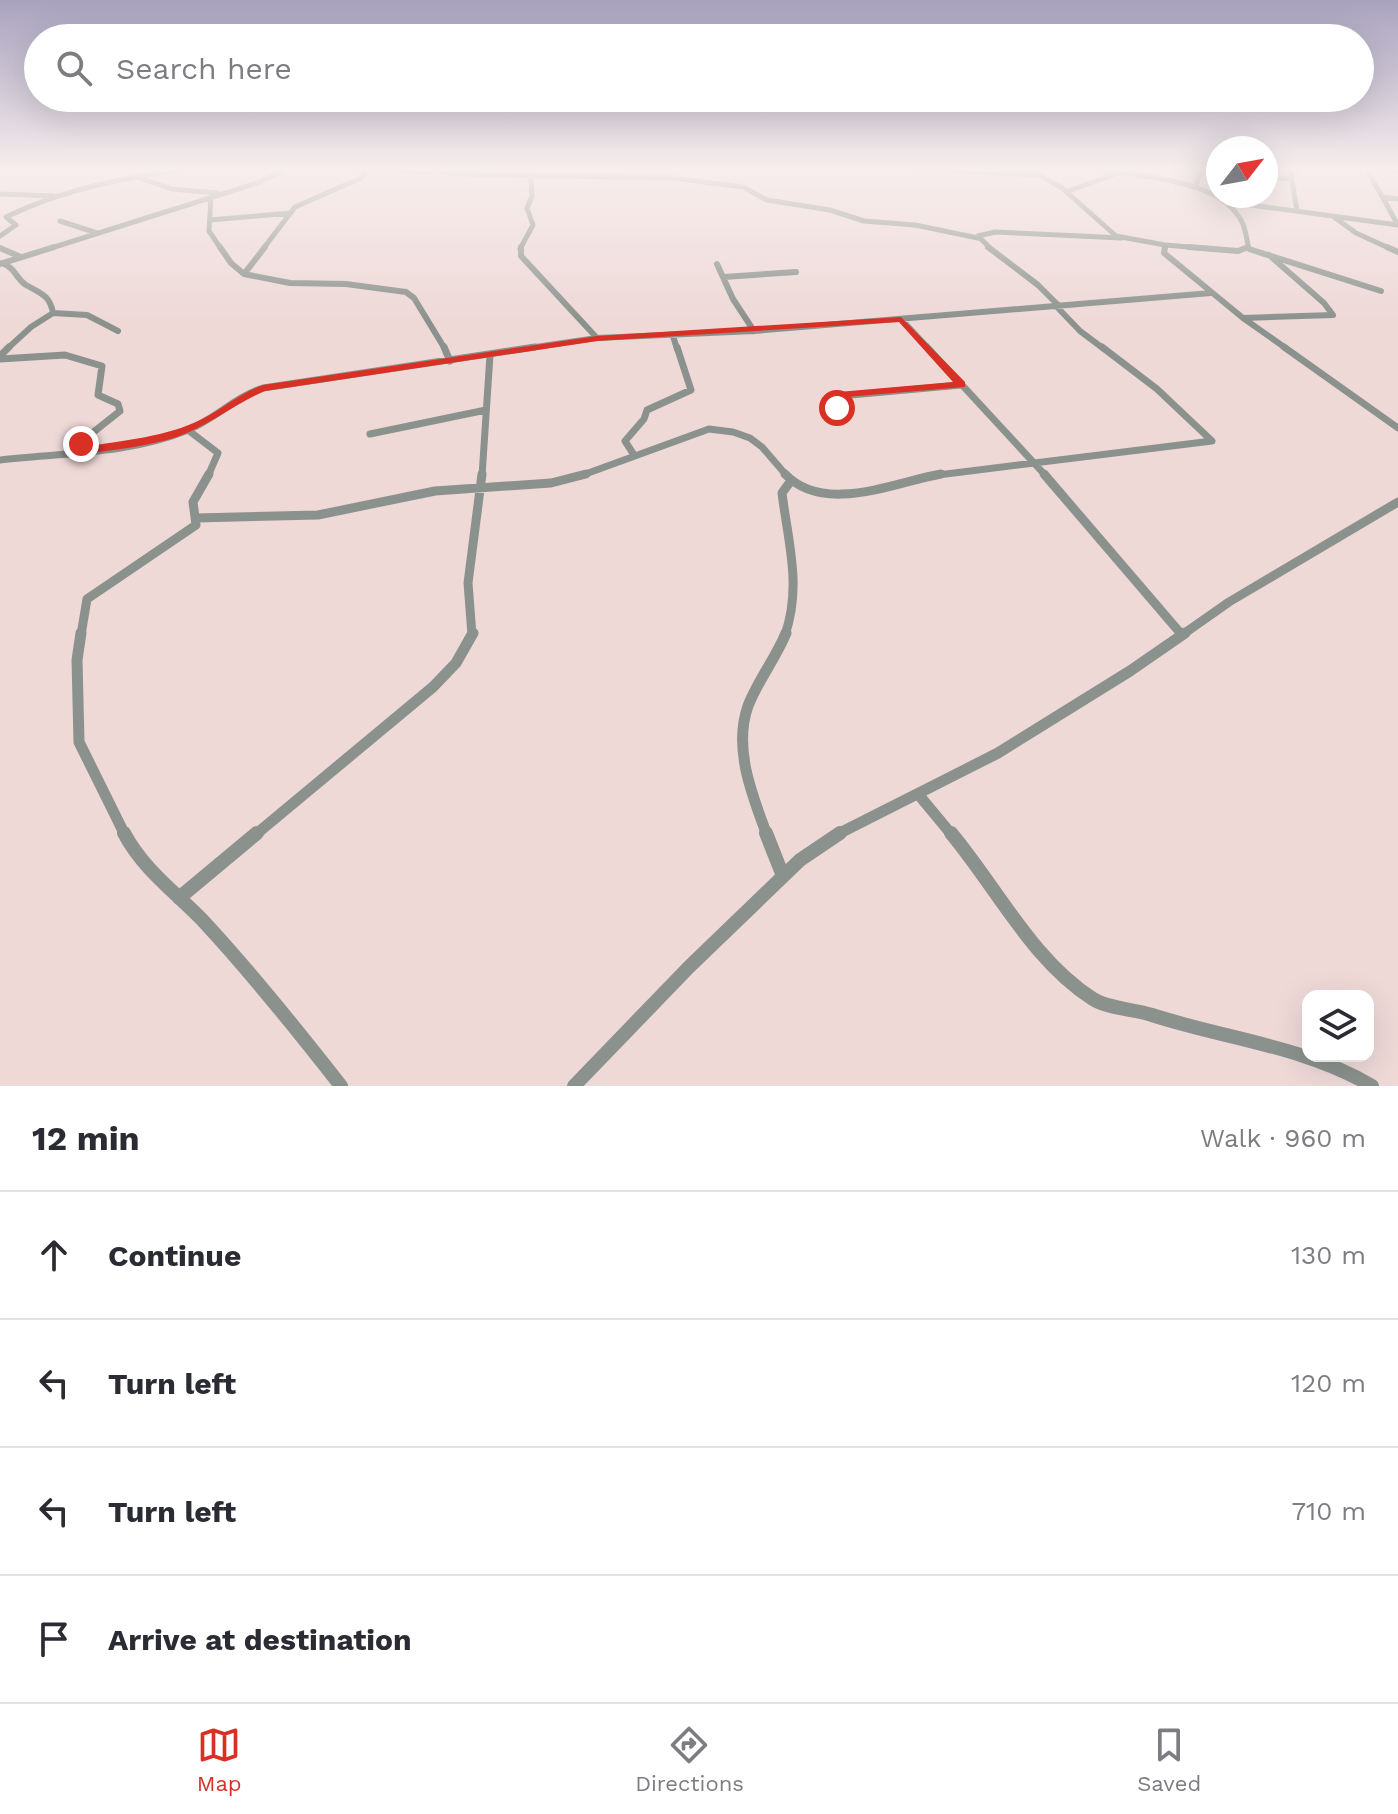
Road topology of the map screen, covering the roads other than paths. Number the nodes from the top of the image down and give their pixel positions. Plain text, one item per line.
1 (8, 219) edge
2 (142, 219) edge
3 (225, 219) edge
4 (287, 219) edge
5 (531, 219) edge
6 (862, 219) edge
7 (1096, 219) edge
8 (1237, 219) edge
9 (1336, 219) edge
10 (1347, 219) edge
11 (210, 220) joint
12 (60, 221) dead end
13 (1398, 225) edge
14 (97, 233) junction
15 (0, 236) edge
16 (978, 238) junction
17 (1122, 238) junction
18 (1165, 245) junction
19 (0, 248) edge
20 (1249, 249) junction
21 (1398, 252) edge
22 (1269, 255) junction
23 (21, 257) junction
24 (1, 263) edge
25 (717, 264) dead end
26 (796, 272) dead end
27 (244, 274) junction
28 (724, 277) junction
29 (1201, 285) junction
30 (1381, 291) dead end
31 (1211, 293) junction
32 (1188, 295) junction
33 (1058, 307) junction
34 (53, 313) junction
35 (1243, 318) junction
36 (901, 319) junction
37 (118, 331) dead end
38 (754, 331) junction
39 (673, 336) junction
40 (597, 338) junction
41 (490, 355) junction
42 (0, 357) edge
43 (450, 361) junction
44 (961, 385) junction
45 (486, 410) junction
46 (847, 416) dead end
47 (1397, 426) edge
48 (188, 430) junction
49 (370, 434) dead end
50 (78, 452) junction
51 (634, 455) junction
52 (0, 460) edge
53 (1034, 464) junction
54 (790, 482) junction
55 (480, 487) junction
56 (1398, 502) edge
57 (196, 518) junction
58 (1182, 635) junction
59 (918, 794) junction
60 (783, 876) junction
61 (179, 898) junction
62 (341, 1086) edge
63 (574, 1086) edge
64 (1372, 1086) edge

1 - 15 street
2 - 14 street
3 - 11 street
4 - 27 street
5 - 40 street
6 - 16 street
7 - 17 street
8 - 20 street
9 - 21 street
10 - 13 street
11 - 27 street
12 - 14 street
14 - 23 street
16 - 17 street
16 - 33 street
17 - 18 street
18 - 20 street
18 - 29 street
19 - 23 street
20 - 22 street
22 - 30 street
22 - 35 street
23 - 24 street
24 - 34 street
25 - 28 street
26 - 28 street
27 - 43 street
28 - 38 street
29 - 31 street
29 - 32 street
31 - 32 street
31 - 35 street
32 - 33 street
33 - 36 street
33 - 53 street
34 - 37 street
34 - 42 street
35 - 47 street
36 - 38 street
36 - 44 street
38 - 39 street
39 - 40 street
39 - 51 street
40 - 41 street
41 - 43 street
41 - 45 street
42 - 50 street
43 - 48 street
44 - 46 street
44 - 53 street
45 - 49 street
45 - 55 street
48 - 50 street
48 - 57 street
50 - 52 street
51 - 54 street
51 - 55 street
53 - 54 street
53 - 58 street
54 - 60 street
55 - 57 street
55 - 61 street
56 - 58 street
57 - 61 street
58 - 59 street
59 - 60 street
59 - 64 street
60 - 63 street
61 - 62 street

